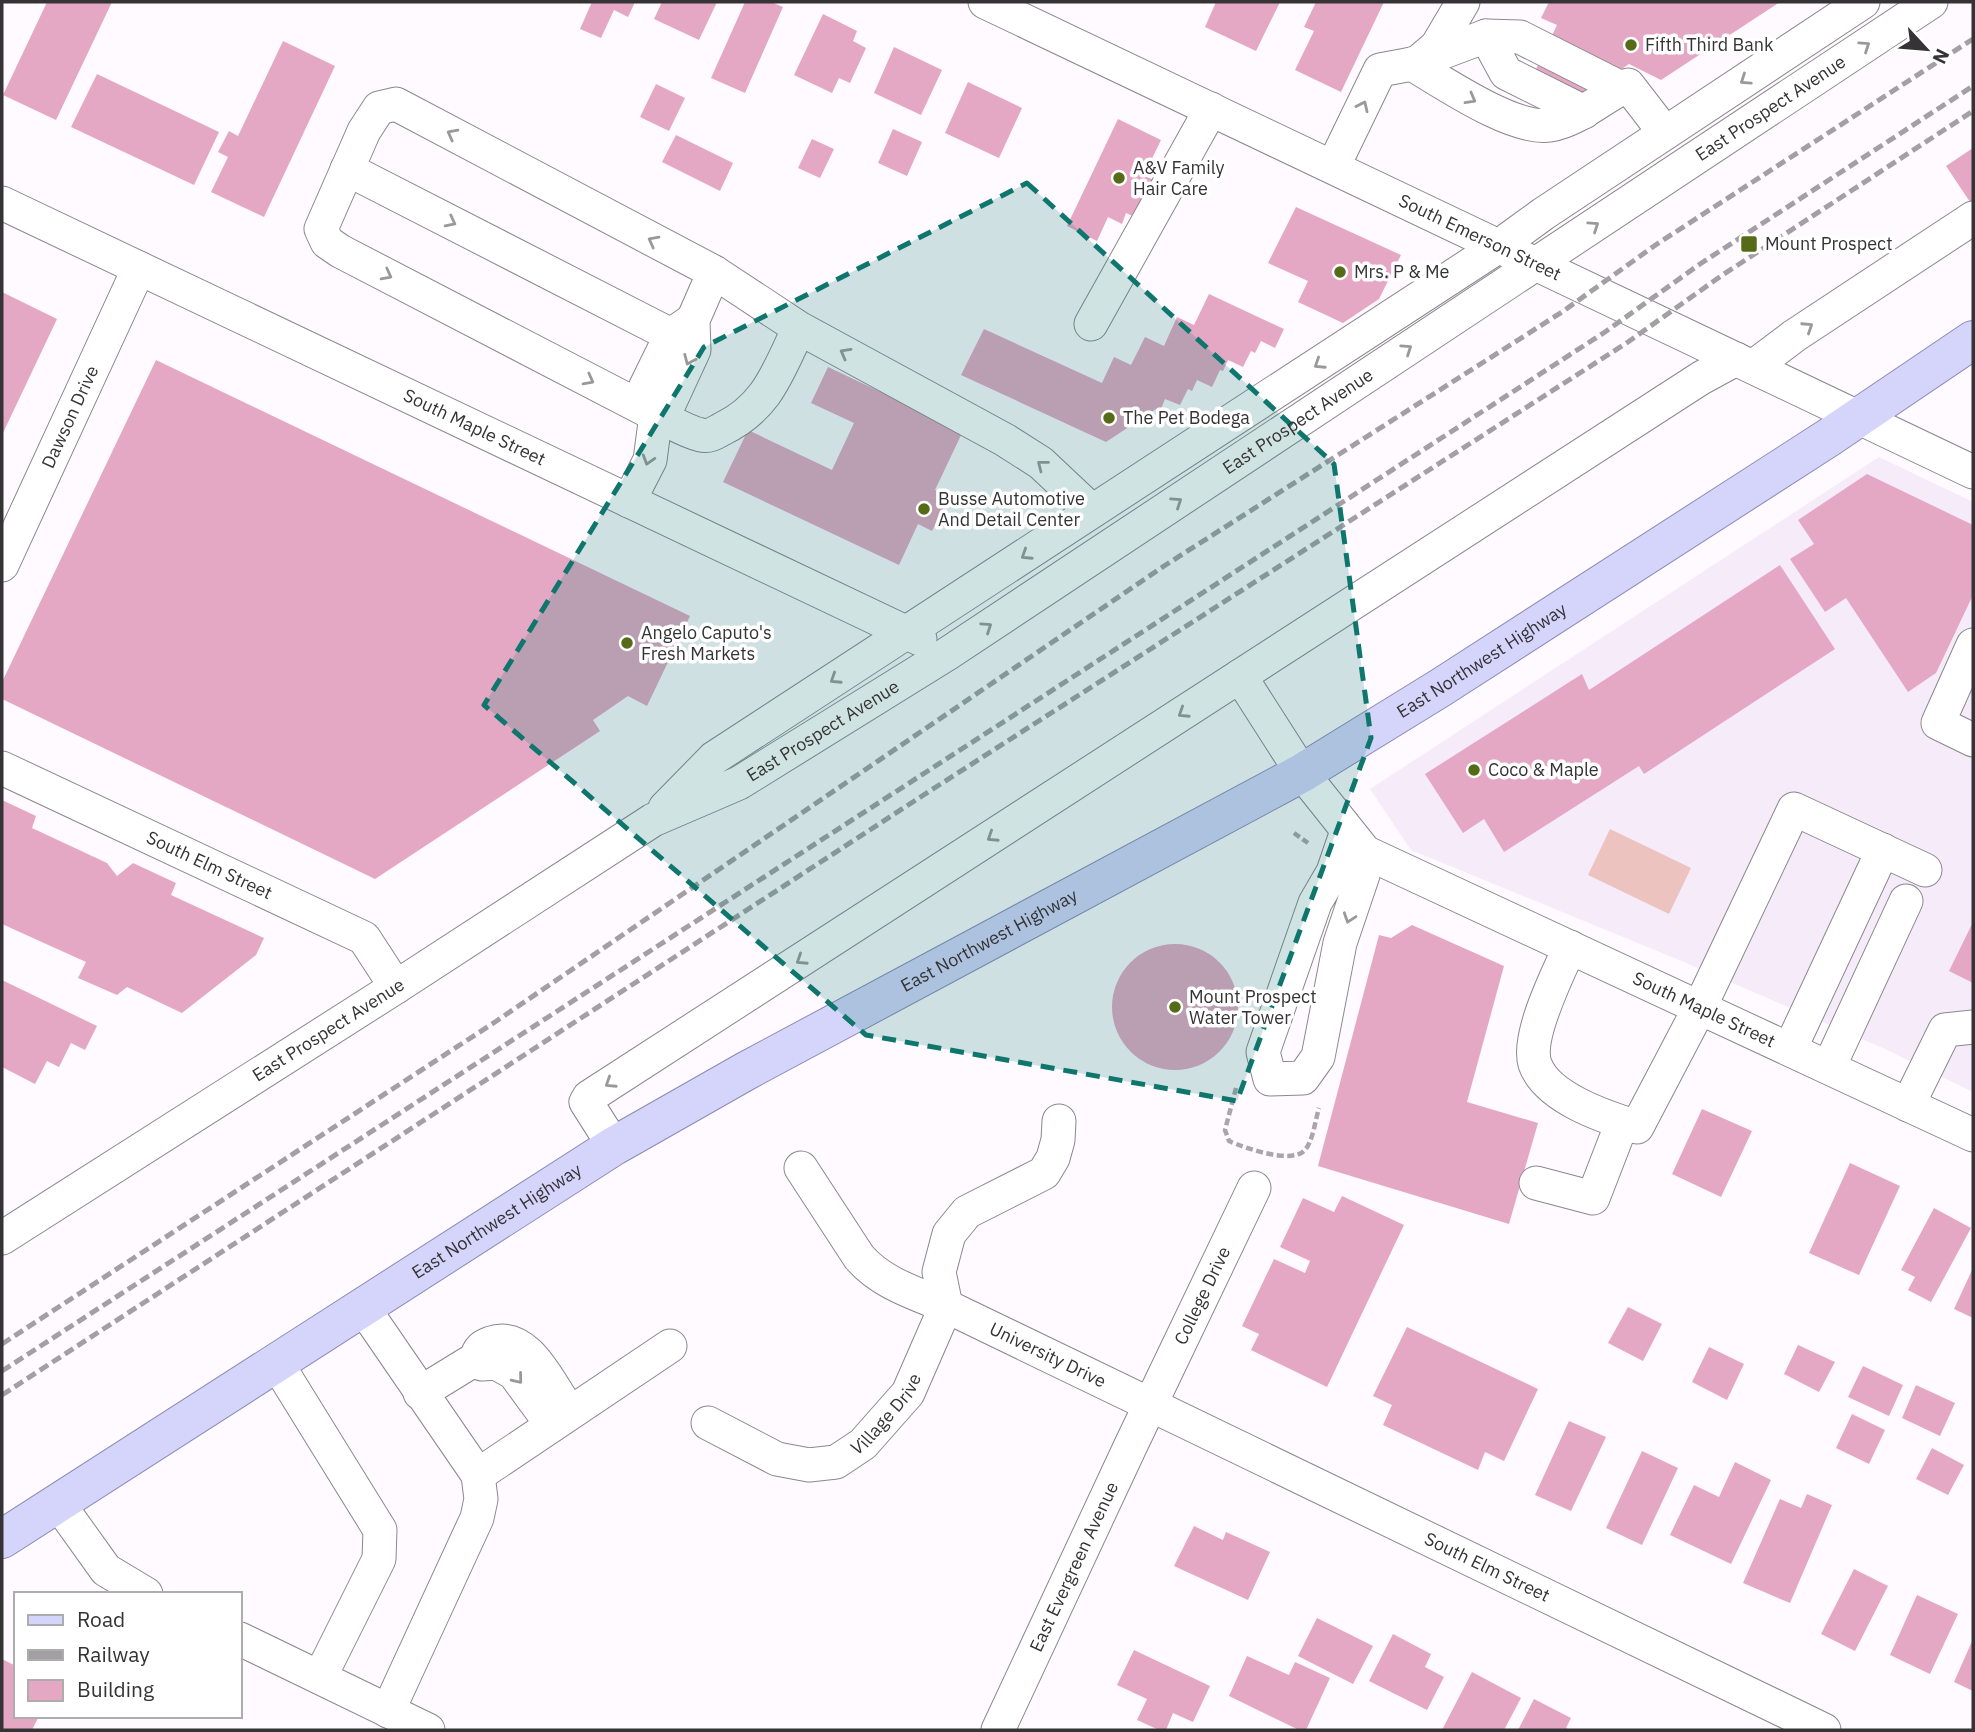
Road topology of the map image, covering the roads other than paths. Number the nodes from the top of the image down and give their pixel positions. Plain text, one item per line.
1 (985, 2) edge
2 (1463, 2) edge
3 (1863, 2) edge
4 (1931, 2) edge
5 (1486, 36) junction
6 (1412, 65) junction
7 (1608, 97) junction
8 (1211, 109) junction
9 (1665, 133) junction
10 (1333, 167) junction
11 (347, 169) junction
12 (2, 203) edge
13 (1973, 218) edge
14 (1499, 246) junction
15 (1537, 264) junction
16 (139, 268) junction
17 (713, 272) junction
18 (1091, 324) dead end
19 (682, 327) junction
20 (799, 328) junction
21 (1973, 340) edge
22 (1744, 363) junction
23 (656, 415) junction
24 (1859, 417) junction
25 (1973, 472) edge
26 (629, 502) junction
27 (1092, 511) junction
28 (2, 565) edge
29 (906, 632) junction
30 (1973, 645) edge
31 (947, 654) junction
32 (1240, 676) junction
33 (1973, 740) edge
34 (2, 768) edge
35 (1302, 773) junction
36 (653, 820) junction
37 (1356, 841) junction
38 (1883, 850) junction
39 (1925, 870) dead end
40 (1906, 901) dead end
41 (1570, 947) junction
42 (397, 987) junction
43 (1700, 1007) junction
44 (1973, 1027) edge
45 (1790, 1049) junction
46 (1829, 1067) junction
47 (1908, 1105) junction
48 (1059, 1121) dead end
49 (1622, 1123) junction
50 (1973, 1135) edge
51 (614, 1146) junction
52 (802, 1168) dead end
53 (1536, 1184) dead end
54 (1254, 1188) dead end
55 (2, 1238) edge
56 (362, 1306) junction
57 (946, 1306) junction
58 (670, 1346) dead end
59 (276, 1362) junction
60 (420, 1393) junction
61 (1150, 1404) junction
62 (561, 1419) junction
63 (708, 1423) dead end
64 (478, 1475) junction
65 (58, 1503) junction
66 (2, 1539) edge
67 (143, 1592) edge
68 (242, 1640) edge
69 (320, 1677) junction
70 (388, 1711) junction
71 (428, 1730) edge
72 (998, 1730) edge
73 (1824, 1730) edge

1 - 8 street, South Emerson Street
2 - 6 street
3 -> 9 street, East Prospect Avenue
15 -> 4 street, East Prospect Avenue
5 - 6 street
5 - 7 street
5 - 7 street
6 -> 7 street
10 -> 6 street
7 - 9 street
8 - 10 street, South Emerson Street
8 - 18 street
9 - 14 street, East Prospect Avenue
10 - 14 street, South Emerson Street
17 -> 11 street
11 -> 19 street
11 -> 23 street
12 - 16 street, South Maple Street
22 -> 13 street
14 - 15 street, South Emerson Street
14 -> 27 street, East Prospect Avenue
15 - 22 street, South Emerson Street
31 -> 15 street, East Prospect Avenue
16 - 26 street, South Maple Street
16 - 28 street, Dawson Drive
17 - 19 street
17 - 20 street
19 -> 23 street
20 - 23 street
27 -> 20 street
21 - 24 main road, East Northwest Highway
22 - 24 street, South Emerson Street
22 - 32 street
23 -> 26 street
24 - 25 street, South Emerson Street
24 - 35 main road, East Northwest Highway
26 - 29 street, South Maple Street
27 -> 29 street, East Prospect Avenue
29 - 31 street, South Maple Street
29 -> 36 street, East Prospect Avenue
30 - 33 street
31 - 36 street, East Prospect Avenue
32 - 35 street
32 -> 51 street
34 - 42 street, South Elm Street
35 - 37 street
35 - 51 main road, East Northwest Highway
36 - 42 street, East Prospect Avenue
37 -> 37 street
37 - 41 street, South Maple Street
38 - 39 street
38 - 43 street
38 - 45 street
40 - 46 street
41 - 43 street, South Maple Street
41 - 49 street
42 - 55 street, East Prospect Avenue
43 - 45 street, South Maple Street
43 - 49 street
44 - 47 street
45 - 46 street, South Maple Street
46 - 47 street, South Maple Street
47 - 50 street, South Maple Street
48 - 57 street
49 - 53 street
51 - 56 main road, East Northwest Highway
52 - 57 street, University Drive
54 - 61 street, College Drive
56 - 59 main road, East Northwest Highway
56 - 60 street
57 - 61 street, University Drive
57 - 63 street, Village Drive
58 - 62 street
59 - 65 main road, East Northwest Highway
59 - 69 street
60 -> 62 street
60 - 64 street
61 - 72 street, East Evergreen Avenue
61 - 73 street, South Elm Street
62 - 64 street
64 - 70 street
65 - 66 main road, East Northwest Highway
65 - 67 street
68 - 69 street
69 - 70 street
70 - 71 street

